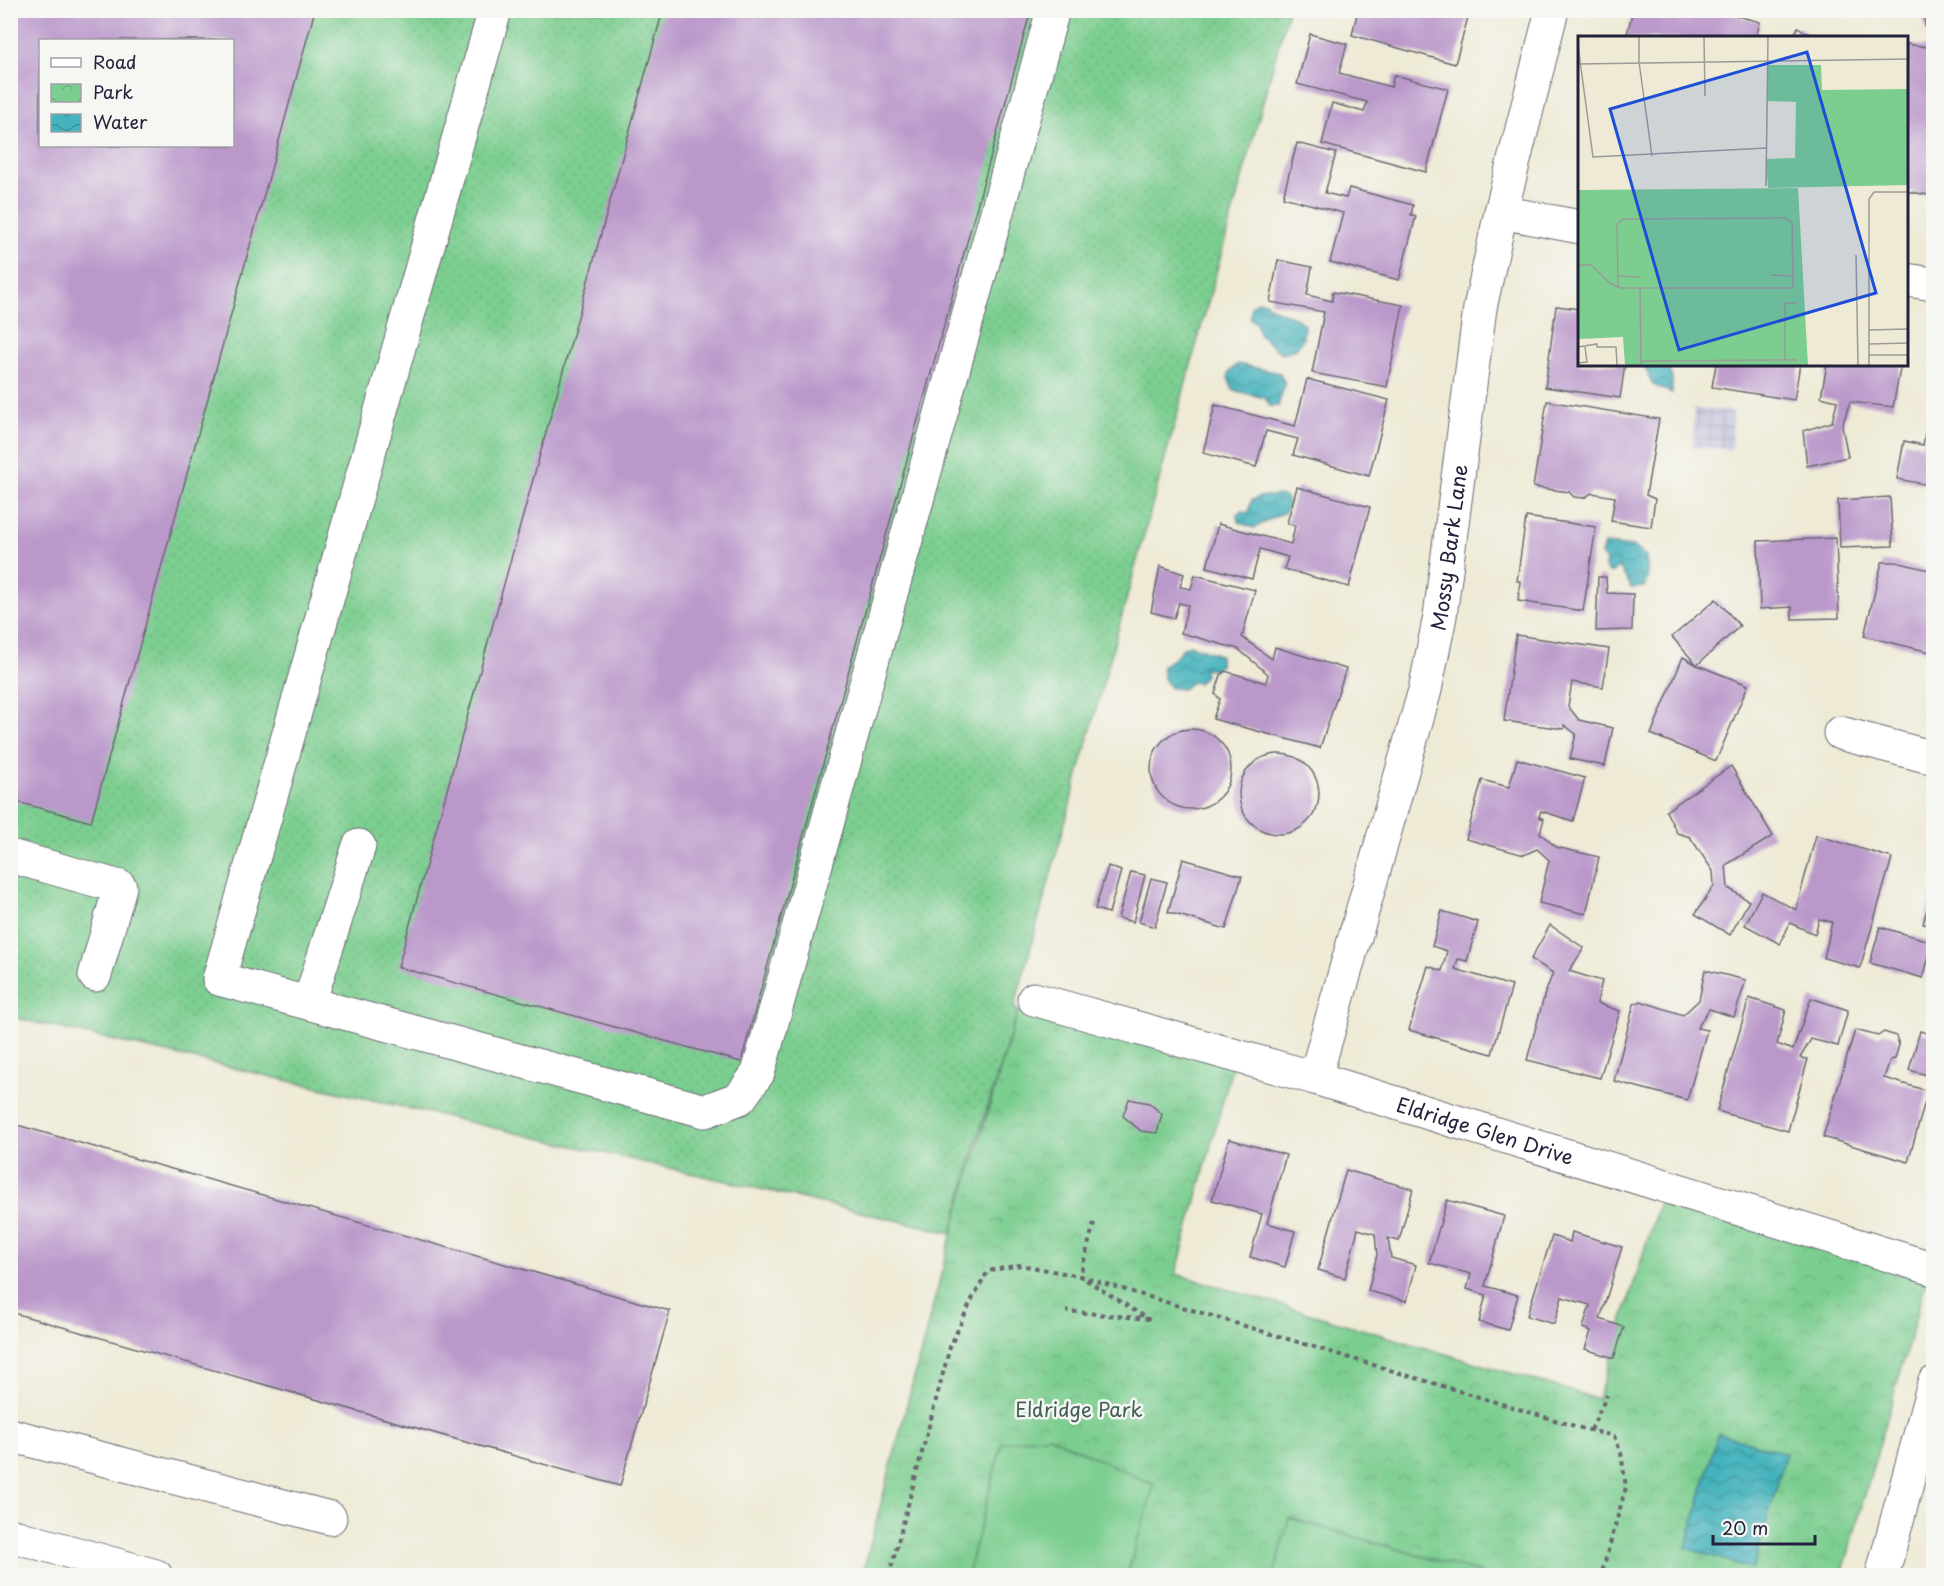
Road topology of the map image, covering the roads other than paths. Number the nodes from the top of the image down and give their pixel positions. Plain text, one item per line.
1 (495, 10) edge
2 (1053, 10) edge
3 (1552, 10) edge
4 (1501, 212) junction
5 (1578, 227) edge
6 (1908, 280) edge
7 (1934, 284) edge
8 (1840, 734) dead end
9 (1934, 758) edge
10 (359, 846) dead end
11 (10, 856) edge
12 (96, 975) dead end
13 (1034, 999) dead end
14 (309, 1003) junction
15 (1315, 1078) junction
16 (1934, 1269) edge
17 (1934, 1383) edge
18 (10, 1435) edge
19 (330, 1518) dead end
20 (10, 1535) edge
21 (156, 1575) edge
22 (1882, 1575) edge

1 - 14 street
2 - 14 street
3 - 4 street, Mossy Bark Lane
4 - 5 street
4 - 15 street, Mossy Bark Lane
6 - 7 street
8 - 9 street
10 - 14 street
11 - 12 street
13 - 15 street, Eldridge Glen Drive
15 - 16 street, Eldridge Glen Drive
17 - 22 street
18 - 19 street
20 - 21 street

